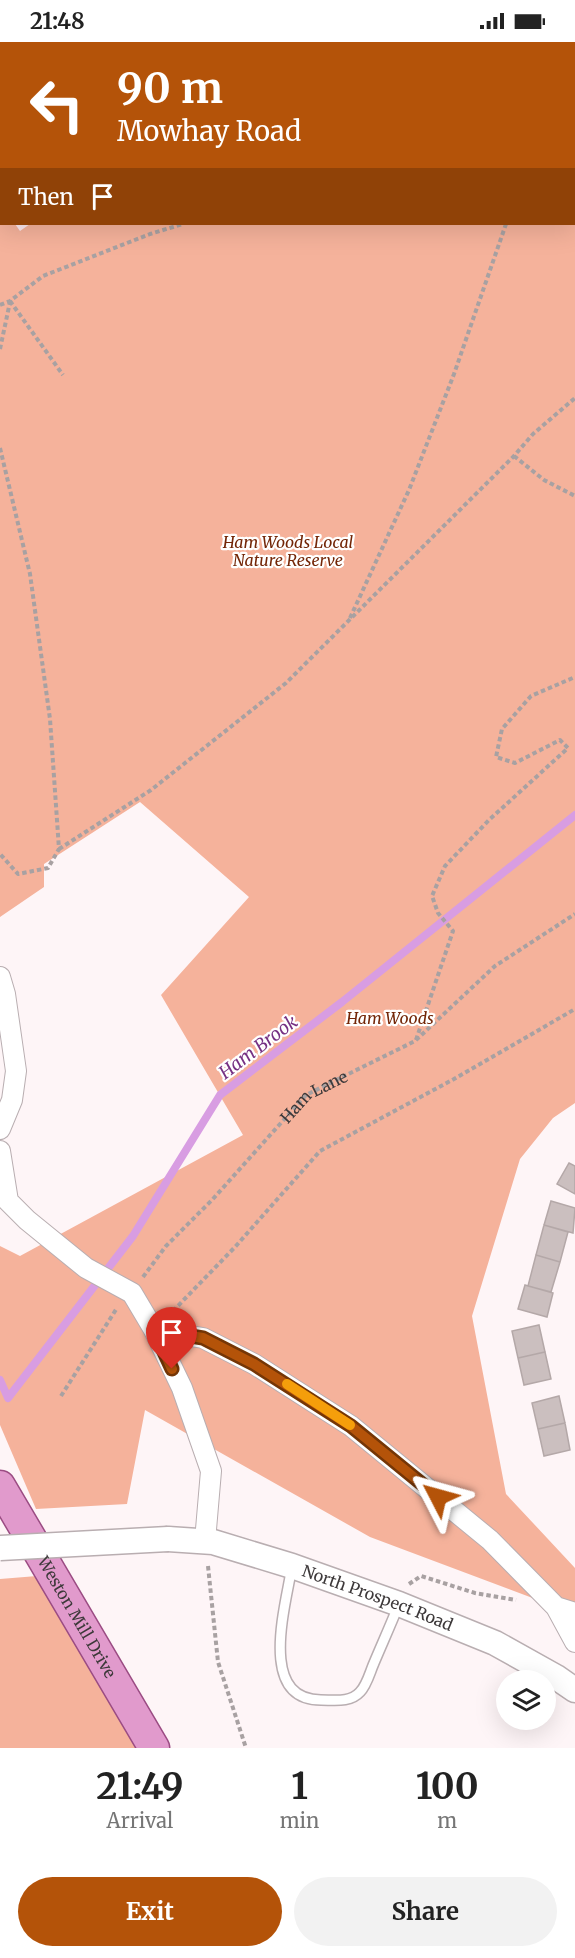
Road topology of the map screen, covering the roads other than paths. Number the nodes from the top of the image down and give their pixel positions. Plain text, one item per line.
1 (0, 977) edge
2 (0, 1129) edge
3 (0, 1151) edge
4 (3, 1191) edge
5 (154, 1330) junction
6 (0, 1486) edge
7 (205, 1541) junction
8 (0, 1548) edge
9 (292, 1566) junction
10 (392, 1602) junction
11 (556, 1607) junction
12 (575, 1613) edge
13 (575, 1642) edge
14 (575, 1690) edge
15 (154, 1748) edge

1 - 2 street
3 - 4 street
4 - 5 street
5 - 7 street
5 - 11 street
6 - 15 main road, Weston Mill Drive
7 - 8 street, North Prospect Road, bridge
7 - 9 street, North Prospect Road
9 - 10 street, North Prospect Road
9 - 10 lane
10 - 14 street, North Prospect Road
11 - 12 street
11 - 13 street

